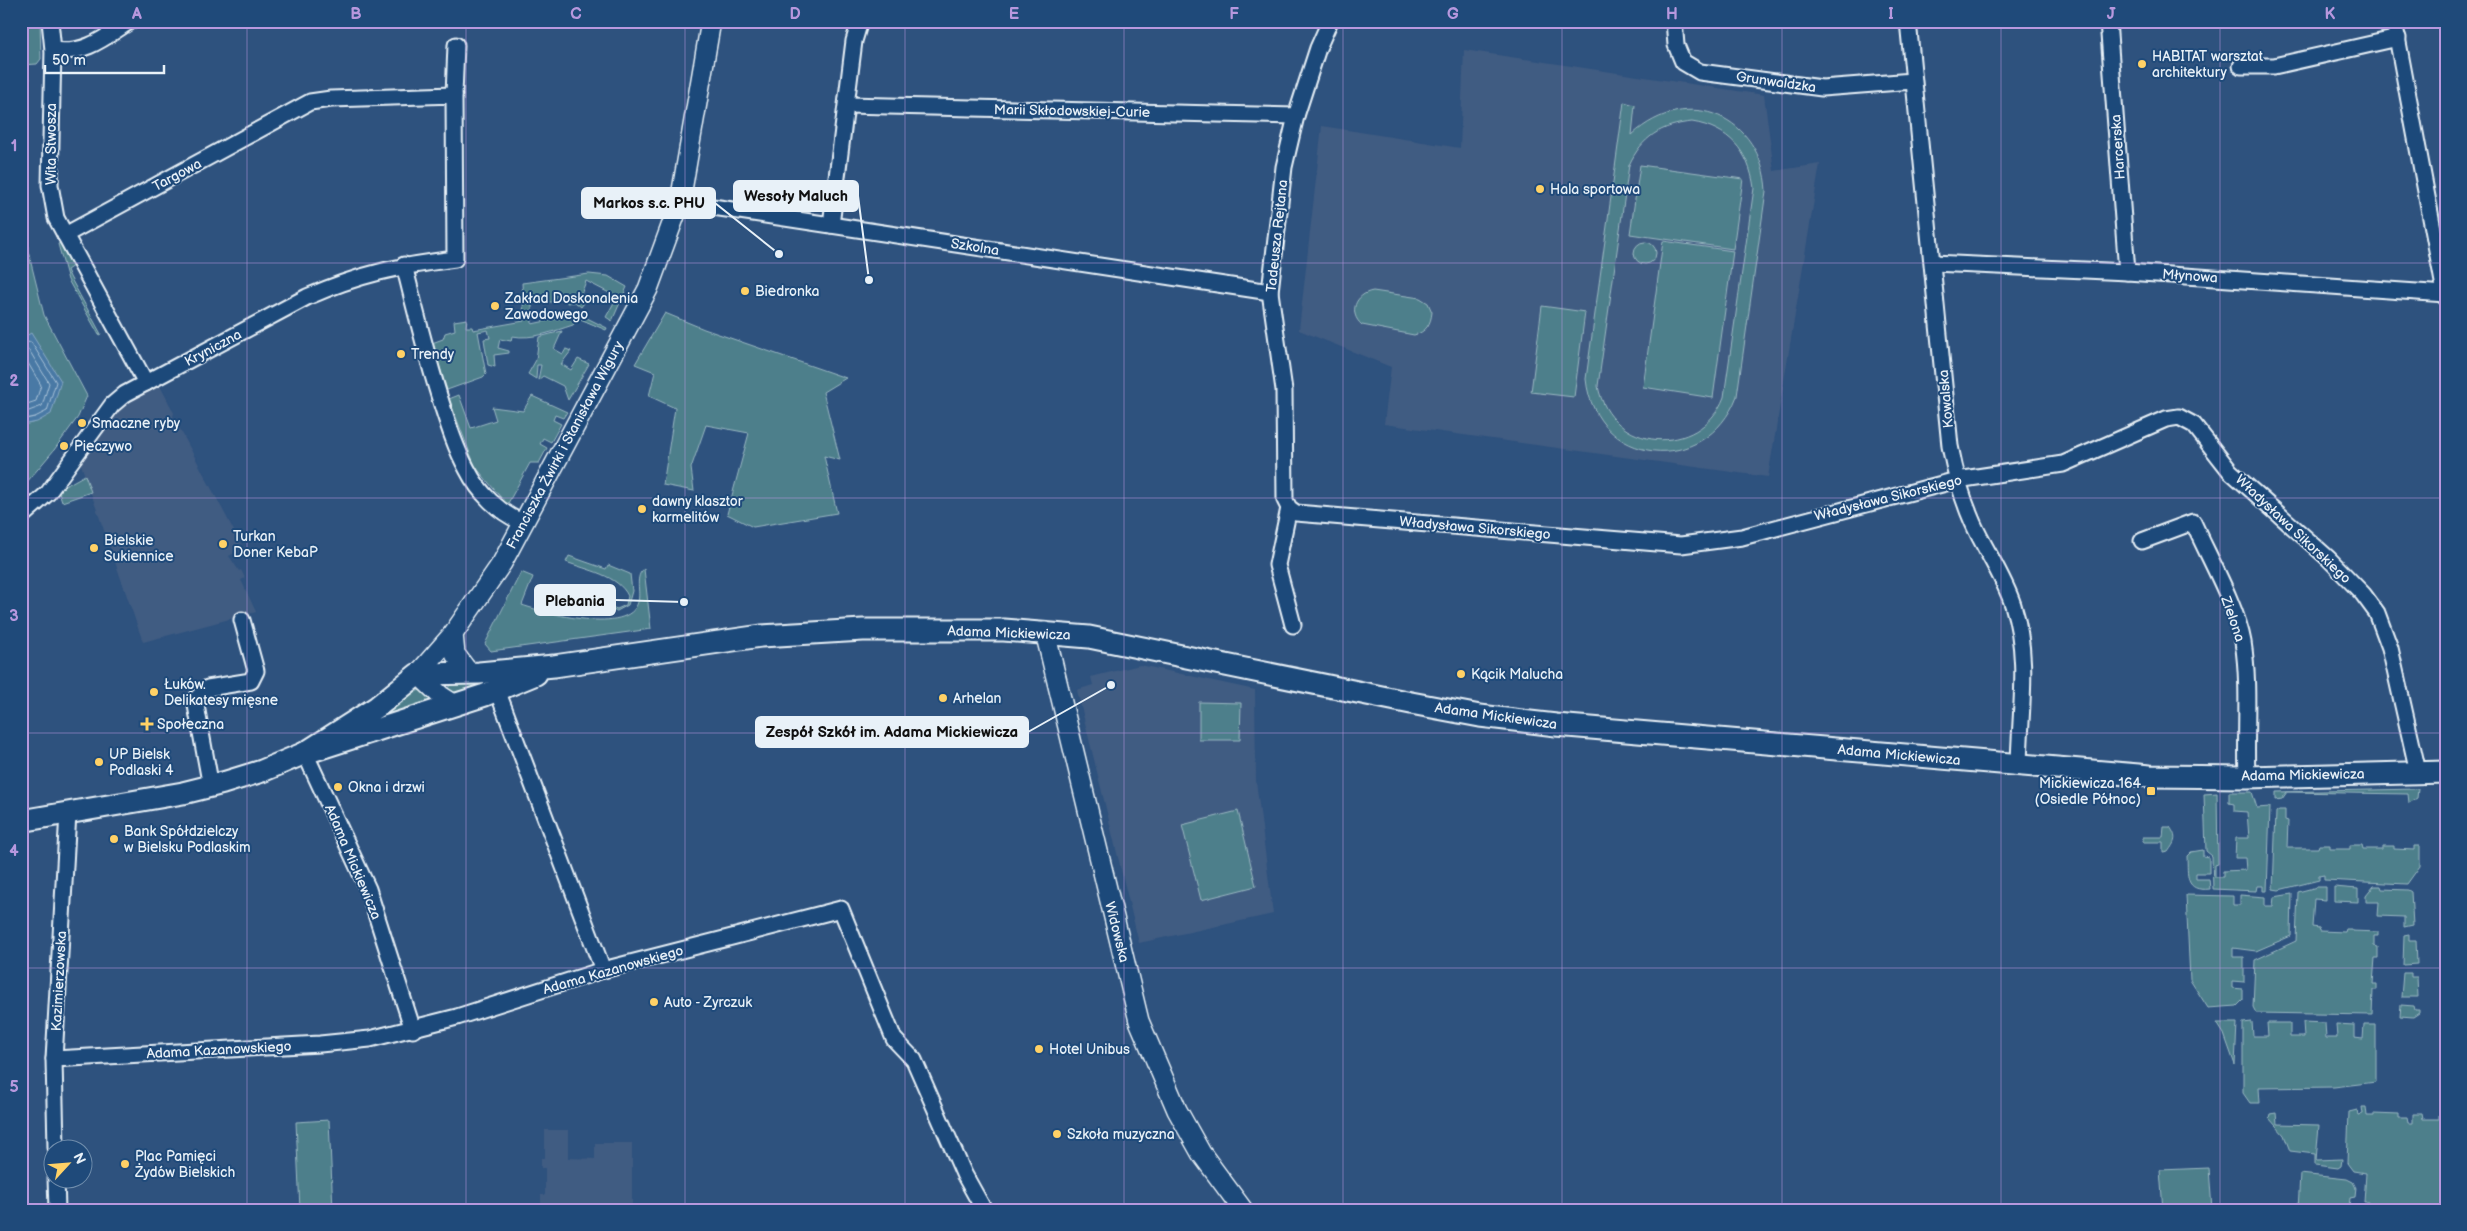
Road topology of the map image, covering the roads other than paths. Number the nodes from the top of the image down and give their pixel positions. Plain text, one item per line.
1 (50, 21) edge
2 (130, 21) edge
3 (711, 21) edge
4 (860, 21) edge
5 (1330, 21) edge
6 (1674, 21) edge
7 (1908, 21) edge
8 (2108, 21) edge
9 (2394, 21) edge
10 (2398, 38) junction
11 (456, 45) dead end
12 (52, 50) junction
13 (2241, 66) dead end
14 (1913, 81) junction
15 (454, 95) junction
16 (847, 105) junction
17 (1296, 116) junction
18 (680, 202) junction
19 (831, 225) junction
20 (65, 235) junction
21 (1933, 263) junction
22 (404, 265) junction
23 (2127, 272) junction
24 (1270, 292) junction
25 (2445, 295) edge
26 (146, 383) junction
27 (1957, 480) junction
28 (1292, 510) junction
29 (21, 517) edge
30 (524, 523) junction
31 (2142, 541) dead end
32 (242, 620) dead end
33 (1293, 625) dead end
34 (1045, 632) junction
35 (453, 634) junction
36 (554, 666) junction
37 (469, 673) junction
38 (418, 674) junction
39 (498, 690) junction
40 (455, 705) junction
41 (305, 753) junction
42 (2019, 765) junction
43 (2418, 772) junction
44 (2446, 772) edge
45 (2247, 776) junction
46 (211, 787) junction
47 (68, 813) junction
48 (21, 821) edge
49 (603, 970) junction
50 (413, 1030) junction
51 (54, 1059) junction
52 (56, 1138) edge
53 (56, 1188) edge
54 (57, 1210) edge
55 (984, 1210) edge
56 (1243, 1210) edge

1 - 12 street, Wita Stwosza
2 - 12 street
3 - 18 street, Franciszka Żwirki i Stanisława Wigury
4 - 16 street
5 - 17 street, Tadeusza Rejtana
6 - 14 street, Grunwaldzka
7 - 14 street, Kowalska
8 - 23 street, Harcerska
9 - 10 street
10 - 13 street
10 - 25 street
11 - 15 street
12 - 20 street, Wita Stwosza
14 - 21 street, Kowalska
15 - 20 street, Targowa
15 - 22 street, Kryniczna
16 - 17 street, Marii Skłodowskiej-Curie
16 - 19 street
17 - 24 street, Tadeusza Rejtana
18 - 19 street, Szkolna
18 - 30 street, Franciszka Żwirki i Stanisława Wigury
19 - 24 street, Szkolna
20 - 26 street
21 - 23 street, Młynowa
21 - 27 street, Kowalska
22 - 26 street, Kryniczna
22 - 30 street
23 - 25 street, Młynowa
24 - 28 street, Tadeusza Rejtana
26 - 29 street, Kryniczna
27 - 28 street, Władysława Sikorskiego
27 - 42 street, Kowalska
27 - 43 street, Władysława Sikorskiego
28 - 33 street
30 - 35 street, Franciszka Żwirki i Stanisława Wigury
31 - 45 street, Zielona
32 - 46 street
34 - 36 main road, Adama Mickiewicza
34 - 42 main road, Adama Mickiewicza
34 - 56 street, Widowska
35 - 37 street
35 - 38 street, Franciszka Żwirki i Stanisława Wigury
36 - 37 main road, Adama Mickiewicza
36 - 39 main road, Adama Mickiewicza
37 - 38 main road, Adama Mickiewicza
38 - 40 street
38 - 41 main road, Adama Mickiewicza
39 - 40 main road, Adama Mickiewicza
39 - 49 street
40 - 41 main road, Adama Mickiewicza
41 - 46 main road, Adama Mickiewicza
41 - 50 street, Adama Mickiewicza
42 - 45 main road, Adama Mickiewicza
43 - 44 main road, Adama Mickiewicza
43 - 45 main road, Adama Mickiewicza
46 - 47 main road, Adama Mickiewicza
47 - 48 main road, Adama Mickiewicza
47 - 51 street, Kazimierzowska
49 - 50 street, Adama Kazanowskiego
49 - 55 street, Adama Kazanowskiego
50 - 51 street, Adama Kazanowskiego
51 - 52 street, Kazimierzowska
53 - 54 street

